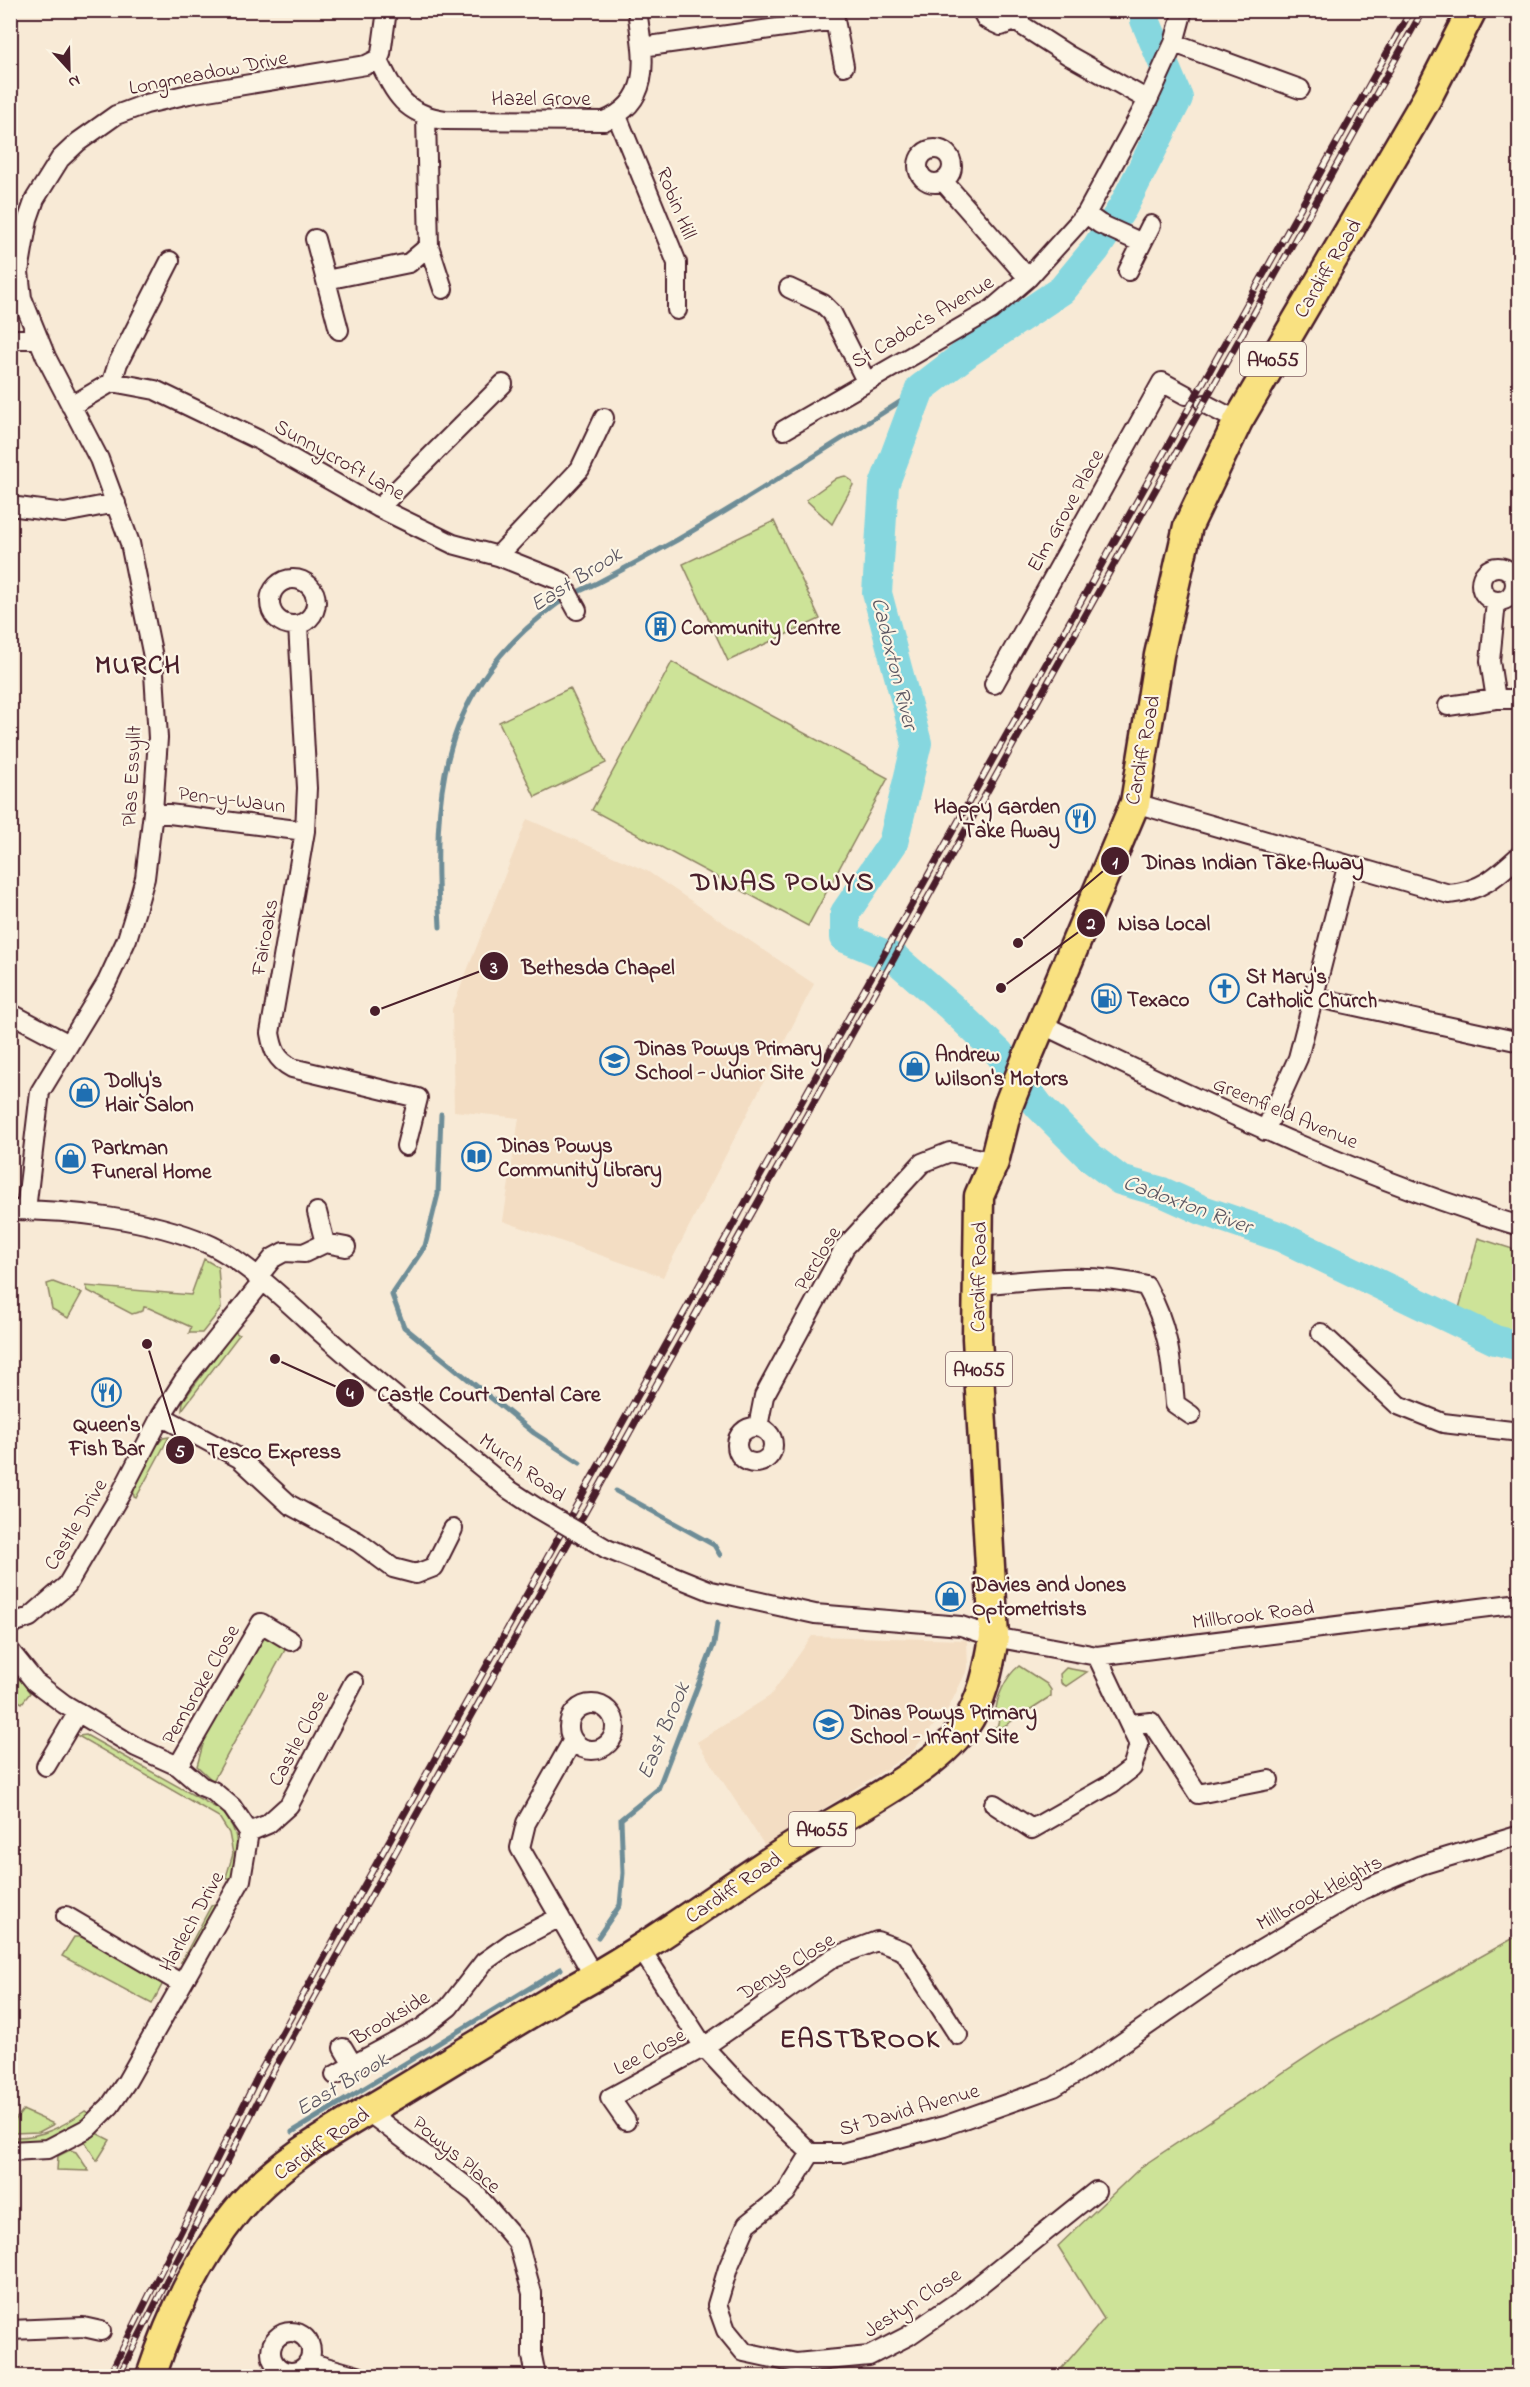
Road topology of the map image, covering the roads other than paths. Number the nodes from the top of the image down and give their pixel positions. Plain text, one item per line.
1 (387, 10) edge
2 (637, 10) edge
3 (981, 10) edge
4 (1183, 10) edge
5 (1472, 10) edge
6 (835, 15) edge
7 (1019, 16) edge
8 (1174, 43) junction
9 (642, 47) junction
10 (378, 59) junction
11 (844, 66) dead end
12 (1300, 89) dead end
13 (1148, 100) junction
14 (617, 116) junction
15 (426, 117) junction
16 (942, 181) dead end
17 (1093, 219) junction
18 (1151, 225) dead end
19 (315, 239) dead end
20 (1142, 243) junction
21 (429, 246) junction
22 (170, 261) dead end
23 (1128, 271) dead end
24 (1028, 278) junction
25 (326, 280) junction
26 (789, 288) dead end
27 (443, 289) dead end
28 (677, 310) dead end
29 (339, 330) dead end
30 (10, 339) edge
31 (39, 339) junction
32 (866, 381) junction
33 (112, 382) junction
34 (503, 384) dead end
35 (1186, 395) dead end
36 (1205, 404) dead end
37 (71, 406) junction
38 (604, 418) dead end
39 (1238, 421) junction
40 (784, 430) dead end
41 (116, 503) junction
42 (10, 506) edge
43 (379, 508) junction
44 (498, 556) junction
45 (1496, 602) dead end
46 (577, 610) dead end
47 (298, 625) dead end
48 (994, 684) dead end
49 (1496, 699) junction
50 (1520, 699) edge
51 (1448, 706) dead end
52 (1135, 802) junction
53 (153, 812) junction
54 (304, 831) junction
55 (1520, 855) edge
56 (1347, 867) junction
57 (1314, 997) junction
58 (10, 1013) edge
59 (1041, 1024) junction
60 (1520, 1042) edge
61 (67, 1044) junction
62 (1265, 1131) junction
63 (406, 1146) dead end
64 (994, 1162) junction
65 (18, 1210) edge
66 (317, 1212) dead end
67 (1520, 1226) edge
68 (326, 1243) junction
69 (346, 1247) dead end
70 (259, 1280) junction
71 (978, 1285) junction
72 (1321, 1334) dead end
73 (1191, 1415) dead end
74 (161, 1416) junction
75 (758, 1426) dead end
76 (1520, 1432) edge
77 (453, 1529) dead end
78 (1520, 1603) edge
79 (10, 1624) edge
80 (994, 1637) junction
81 (291, 1641) dead end
82 (10, 1651) edge
83 (1097, 1656) junction
84 (354, 1682) dead end
85 (78, 1712) junction
86 (1130, 1724) junction
87 (573, 1740) dead end
88 (46, 1766) dead end
89 (178, 1766) junction
90 (1269, 1780) dead end
91 (994, 1804) dead end
92 (249, 1832) junction
93 (1520, 1834) edge
94 (66, 1916) dead end
95 (560, 1917) junction
96 (641, 1949) junction
97 (595, 1978) junction
98 (182, 1983) junction
99 (1155, 2020) joint
100 (958, 2035) dead end
101 (704, 2047) junction
102 (343, 2049) dead end
103 (353, 2065) junction
104 (335, 2075) dead end
105 (367, 2111) junction
106 (626, 2121) dead end
107 (10, 2151) edge
108 (810, 2152) junction
109 (1096, 2191) dead end
110 (10, 2330) edge
111 (101, 2331) dead end
112 (308, 2362) dead end
113 (151, 2376) edge
114 (358, 2376) edge
115 (536, 2376) edge

1 - 10 street
2 - 9 street, Hazel Grove
3 - 7 street
4 - 8 street, St Cadoc's Avenue
5 - 39 main road, Cardiff Road / A4055
6 - 9 street
6 - 11 street
7 - 13 street
8 - 12 street
8 - 13 street, St Cadoc's Avenue
9 - 14 street, Hazel Grove
10 - 15 street, Hazel Grove
10 - 31 street, Longmeadow Drive
13 - 17 street, St Cadoc's Avenue
14 - 15 street, Hazel Grove
14 - 28 street, Robin Hill
15 - 21 street
16 - 24 street
17 - 20 street
17 - 24 street, St Cadoc's Avenue
18 - 20 street
19 - 25 street
20 - 23 street
21 - 25 street
21 - 27 street
22 - 33 street
24 - 32 street, St Cadoc's Avenue
25 - 29 street
26 - 32 street
30 - 31 street
31 - 37 street, Plas Essyllt
32 - 40 street, St Cadoc's Avenue
33 - 37 street
33 - 43 street, Sunnycroft Lane
34 - 43 street
35 - 48 street, Elm Grove Place
36 - 39 street
37 - 41 street, Plas Essyllt
38 - 44 street
39 - 52 main road, Cardiff Road / A4055
41 - 42 street
41 - 53 street, Plas Essyllt
43 - 44 street, Sunnycroft Lane
44 - 46 street, Sunnycroft Lane
45 - 49 street
47 - 54 street, Fairoaks
49 - 50 street
49 - 51 street
52 - 56 street
52 - 59 main road, Cardiff Road / A4055
53 - 54 street, Pen-y-Waun
53 - 61 street, Plas Essyllt
54 - 63 street, Fairoaks
55 - 56 street
56 - 57 street
57 - 60 street
57 - 62 street
58 - 61 street
59 - 62 street, Greenfield Avenue
59 - 64 main road, Cardiff Road / A4055
61 - 65 street, Plas Essyllt
62 - 67 street, Greenfield Avenue
64 - 71 main road, Cardiff Road / A4055
64 - 75 street, Perclose
65 - 70 street, Murch Road
66 - 68 street
68 - 69 street
68 - 70 street, Castle Drive
70 - 74 street, Castle Drive
70 - 80 street, Murch Road, bridge
71 - 73 street
71 - 80 main road, Cardiff Road / A4055
72 - 76 street
74 - 77 street
74 - 79 street, Castle Drive
78 - 83 street, Millbrook Road
80 - 83 street, Millbrook Road
80 - 96 main road, Cardiff Road / A4055
81 - 89 street, Pembroke Close
82 - 85 street
83 - 86 street
84 - 92 street, Castle Close
85 - 88 street
85 - 89 street
86 - 90 street
86 - 91 street
87 - 95 street
89 - 92 street
92 - 98 street, Harlech Drive
93 - 99 street, Millbrook Heights
94 - 98 street
95 - 97 street
95 - 103 street, Brookside
96 - 97 main road, Cardiff Road / A4055
96 - 101 street
97 - 105 main road, Cardiff Road / A4055
98 - 107 street, Harlech Drive
99 - 108 street, St David Avenue
100 - 101 street, Denys Close
101 - 106 street, Lee Close
101 - 108 street
102 - 103 street, Brookside
103 - 104 street, Brookside
105 - 113 main road, Cardiff Road / A4055
105 - 115 street, Powys Place
108 - 109 street, Jestyn Close
110 - 111 street
112 - 114 street

